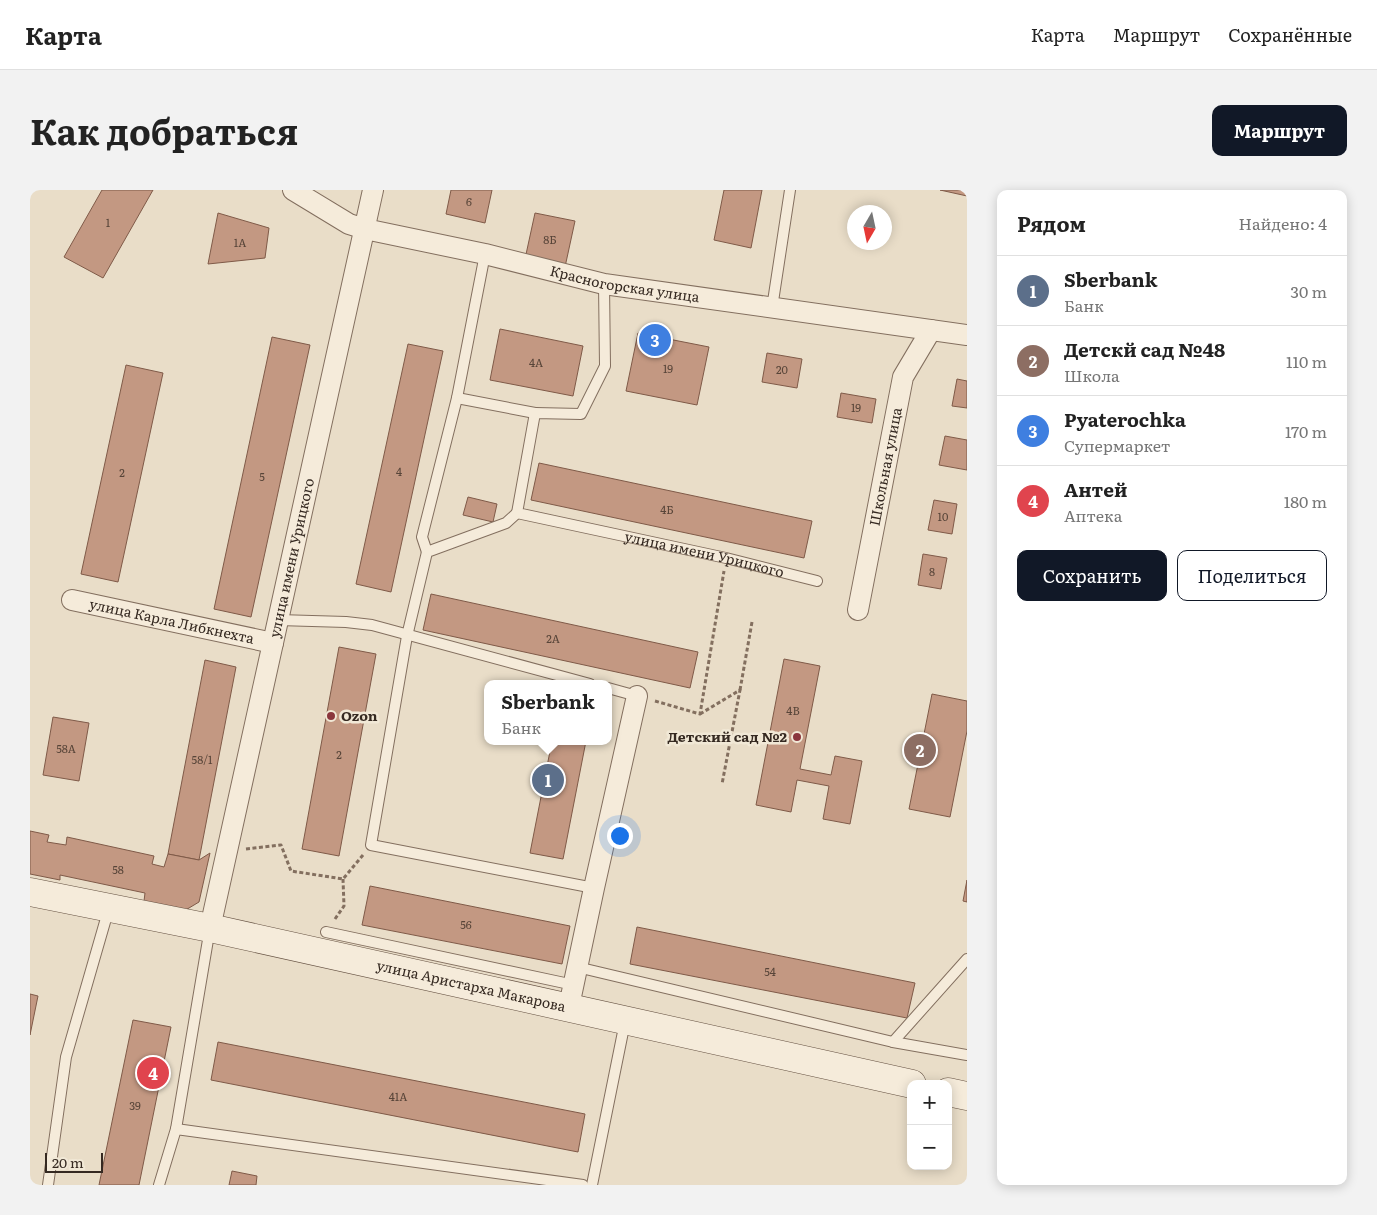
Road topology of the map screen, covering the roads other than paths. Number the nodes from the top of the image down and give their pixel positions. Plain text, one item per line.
1 (293, 190) edge
2 (373, 190) edge
3 (790, 190) edge
4 (364, 229) junction
5 (485, 254) junction
6 (604, 284) junction
7 (772, 308) junction
8 (931, 330) junction
9 (967, 335) edge
10 (456, 398) junction
11 (534, 412) junction
12 (517, 514) junction
13 (427, 552) junction
14 (817, 581) dead end
15 (72, 600) dead end
16 (858, 610) dead end
17 (278, 620) junction
18 (407, 636) junction
19 (273, 644) junction
20 (575, 680) edge
21 (612, 689) edge
22 (637, 696) joint
23 (594, 888) junction
24 (30, 892) edge
25 (109, 907) junction
26 (210, 928) junction
27 (326, 932) road end
28 (967, 959) edge
29 (573, 986) junction
30 (625, 1019) junction
31 (893, 1042) junction
32 (967, 1055) edge
33 (907, 1083) edge
34 (952, 1093) edge
35 (967, 1096) edge
36 (176, 1129) junction
37 (48, 1185) edge
38 (159, 1185) edge
39 (583, 1185) edge
40 (592, 1185) edge

1 - 4 street, Красногорская улица
2 - 4 street, улица имени Урицкого
3 - 7 lane
4 - 5 street, Красногорская улица
4 - 17 street, улица имени Урицкого
5 - 6 street, Красногорская улица
5 - 10 lane
6 - 7 street, Красногорская улица
6 - 11 lane
7 - 8 street, Красногорская улица
8 - 9 street, Красногорская улица
8 - 16 street, Школьная улица
10 - 11 lane
10 - 13 lane
11 - 12 lane
12 - 13 lane
12 - 14 lane, улица имени Урицкого
13 - 18 lane
15 - 19 street, улица Карла Либкнехта
17 - 18 lane
17 - 19 street, улица имени Урицкого
18 - 20 lane
18 - 23 lane
19 - 26 street, улица имени Урицкого
21 - 22 lane
22 - 23 street
23 - 29 street
24 - 25 street, улица Аристарха Макарова
25 - 26 street, улица Аристарха Макарова
25 - 37 lane
26 - 29 street, улица Аристарха Макарова
26 - 36 lane
27 - 29 lane
28 - 31 lane
29 - 30 street, улица Аристарха Макарова
29 - 31 lane
30 - 33 street, улица Аристарха Макарова
30 - 40 lane
31 - 32 lane
34 - 35 street
36 - 38 lane
36 - 39 lane

